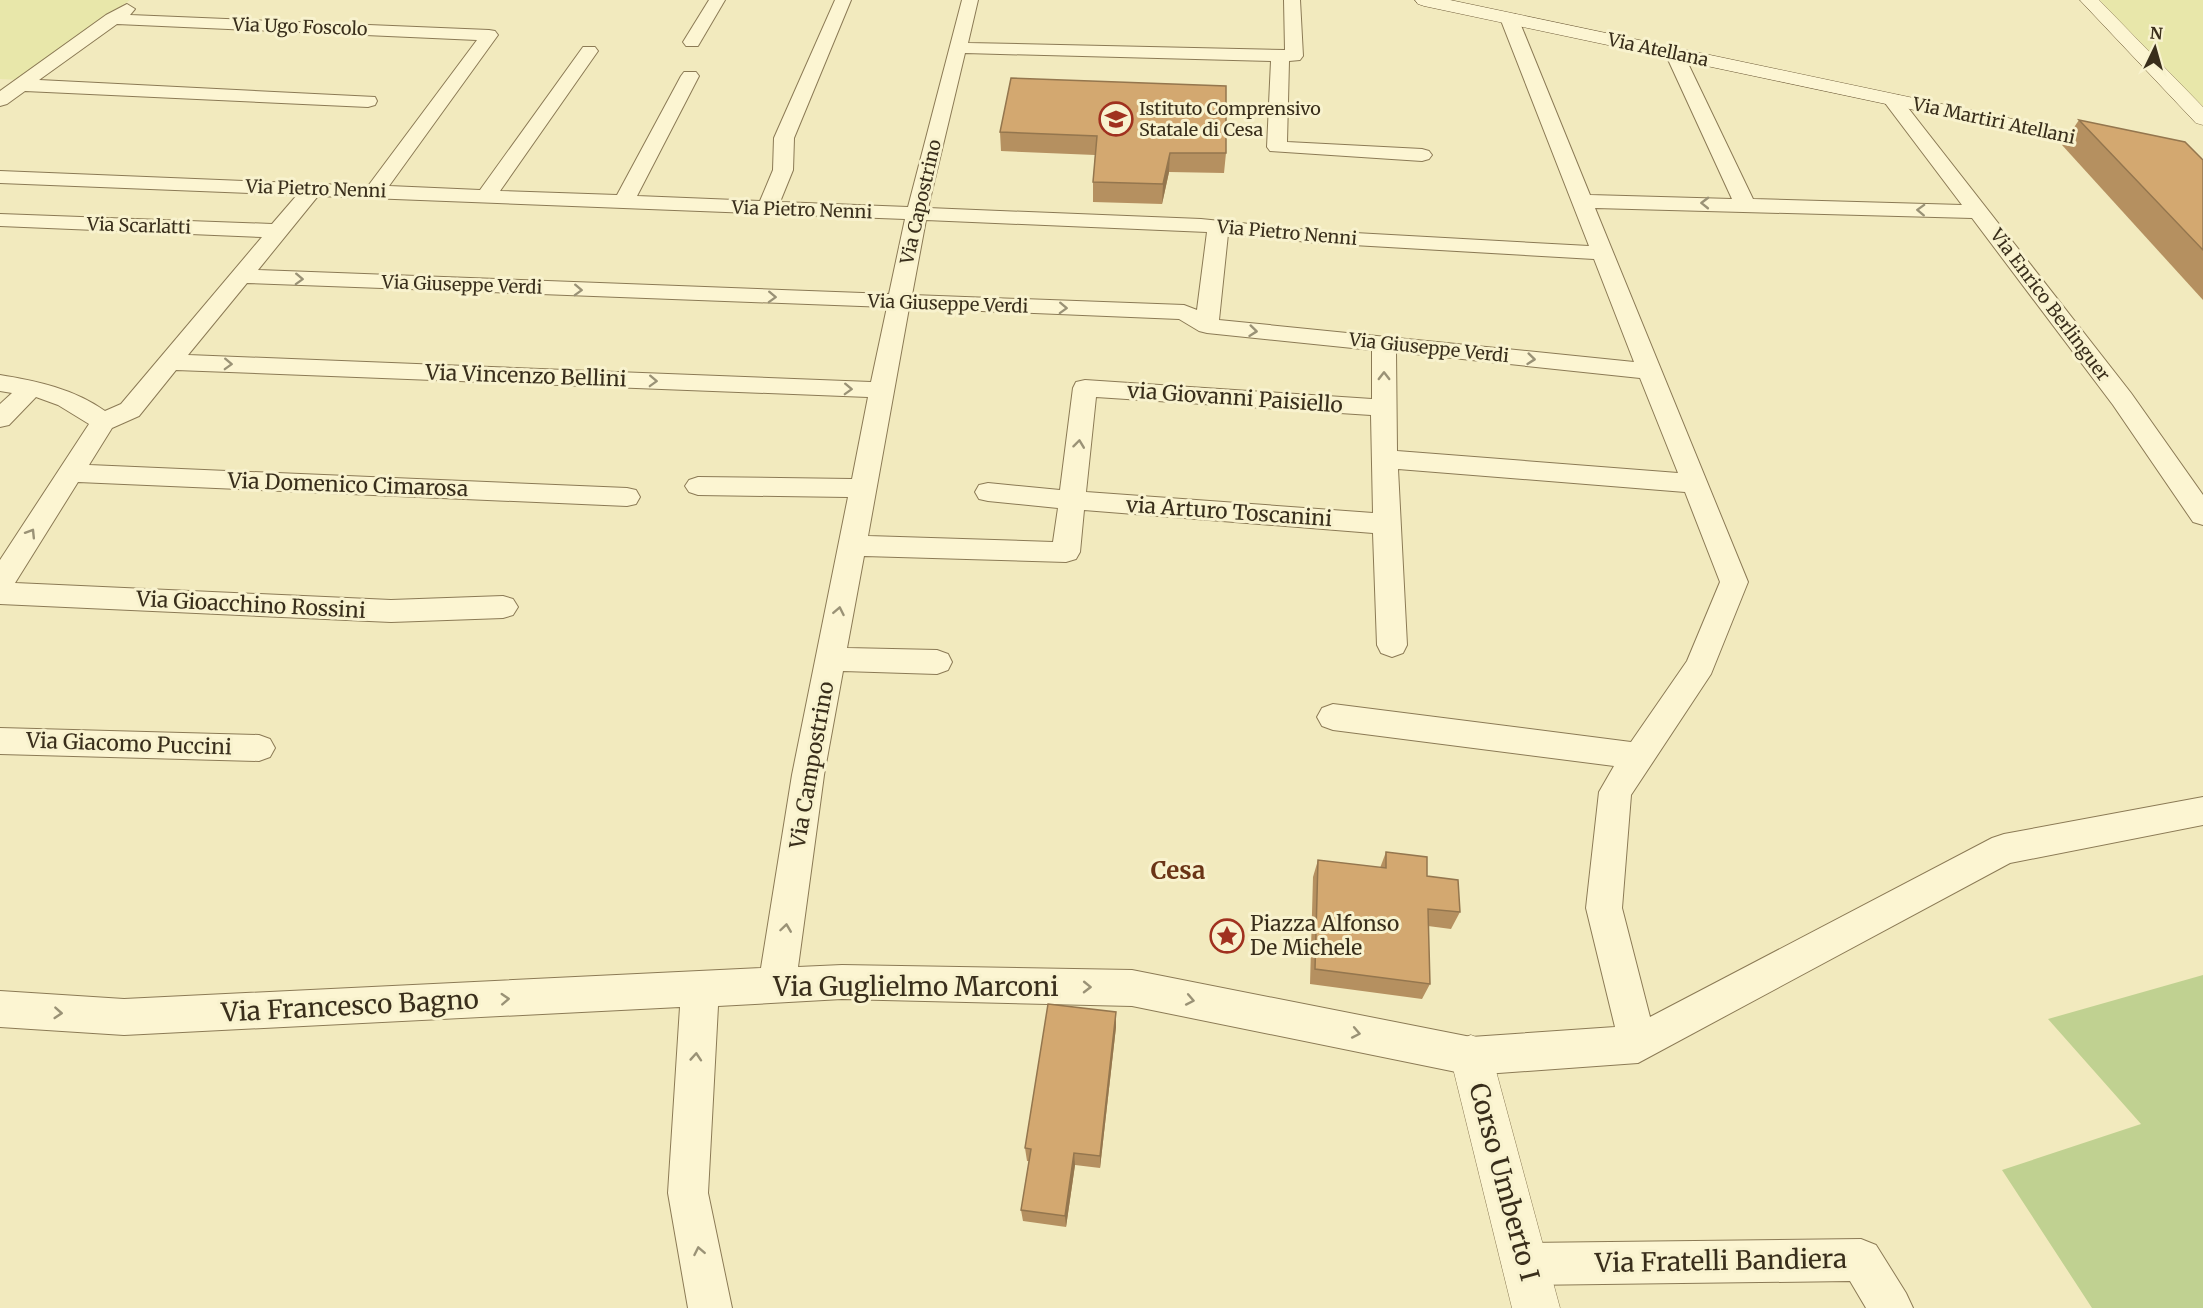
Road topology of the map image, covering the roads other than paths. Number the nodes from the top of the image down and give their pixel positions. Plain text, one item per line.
1 (138, 0) edge
2 (717, 0) edge
3 (843, 0) edge
4 (970, 0) edge
5 (1292, 0) edge
6 (1424, 0) edge
7 (2089, 0) edge
8 (1509, 18) junction
9 (112, 20) junction
10 (692, 42) dead end
11 (958, 48) junction
12 (589, 51) dead end
13 (1674, 53) junction
14 (1280, 56) junction
15 (690, 76) dead end
16 (21, 85) junction
17 (1891, 99) junction
18 (0, 100) edge
19 (368, 101) dead end
20 (2203, 119) edge
21 (2131, 150) edge
22 (1422, 154) dead end
23 (0, 177) edge
24 (313, 189) junction
25 (374, 192) junction
26 (485, 197) junction
27 (1582, 201) junction
28 (623, 203) junction
29 (1745, 204) junction
30 (767, 209) junction
31 (1979, 212) junction
32 (916, 215) junction
33 (0, 220) edge
34 (1218, 226) junction
35 (278, 231) junction
36 (1603, 253) junction
37 (240, 276) junction
38 (899, 302) junction
39 (1207, 326) junction
40 (1383, 344) junction
41 (169, 362) junction
42 (1650, 370) junction
43 (0, 383) edge
44 (31, 388) junction
45 (882, 390) junction
46 (1384, 408) junction
47 (0, 419) edge
48 (102, 422) junction
49 (1384, 459) junction
50 (70, 473) junction
51 (1695, 484) junction
52 (698, 486) dead end
53 (863, 488) junction
54 (988, 492) dead end
55 (627, 497) dead end
56 (1072, 500) junction
57 (2203, 515) edge
58 (1387, 524) junction
59 (852, 546) junction
60 (0, 583) edge
61 (0, 593) edge
62 (503, 607) dead end
63 (1392, 645) dead end
64 (830, 659) junction
65 (937, 662) dead end
66 (1333, 717) dead end
67 (0, 741) edge
68 (259, 748) dead end
69 (1639, 756) junction
70 (2203, 811) edge
71 (777, 986) junction
72 (700, 989) junction
73 (0, 1009) edge
74 (1638, 1044) junction
75 (1471, 1056) junction
76 (1525, 1264) junction
77 (710, 1308) edge
78 (1536, 1308) edge
79 (1891, 1308) edge

1 - 9 street
2 - 10 street
3 - 30 street
4 - 11 street, Via Capostrino
5 - 14 street
6 - 8 main road, Via Atellana
7 - 20 main road
8 - 13 main road, Via Atellana
8 - 27 street
9 - 16 street
9 - 25 street, Via Ugo Foscolo
11 - 14 street
11 - 32 street, Via Capostrino
12 - 26 street
13 - 17 main road, Via Atellana
13 - 29 street
14 - 22 street
15 - 28 street
16 - 18 street
16 - 19 street
17 - 21 main road, Via Martiri Atellani
17 - 31 street, Via Enrico Berlinguer
23 - 24 street, Via Pietro Nenni
24 - 25 street, Via Pietro Nenni
24 - 35 street
25 - 26 street, Via Pietro Nenni
26 - 28 street, Via Pietro Nenni
29 -> 27 street
27 - 36 street
28 - 30 street, Via Pietro Nenni
31 -> 29 street
30 - 32 street, Via Pietro Nenni
31 - 57 street, Via Enrico Berlinguer
32 - 34 street, Via Pietro Nenni
32 - 38 street, Via Capostrino
33 - 35 street, Via Scarlatti
34 - 36 street, Via Pietro Nenni
34 - 39 street
35 - 37 street
36 - 42 street
37 -> 38 street, Via Giuseppe Verdi
37 - 41 street
38 -> 39 street, Via Giuseppe Verdi
38 - 45 street, Via Capostrino
39 -> 40 street, Via Giuseppe Verdi
40 -> 42 street, Via Giuseppe Verdi
46 -> 40 street
41 -> 45 street, Via Vincenzo Bellini
41 - 48 street
42 - 51 street
43 - 44 street
44 - 47 street
44 - 48 street
45 - 53 street, Via Capostrino
46 - 49 street
56 -> 46 street, via Giovanni Paisiello
48 - 50 street
49 - 51 street
49 - 58 street
50 - 55 street, Via Domenico Cimarosa
60 -> 50 street
51 - 69 street
52 - 53 street
53 - 59 street, Via Capostrino
54 - 56 street, via Arturo Toscanini
56 - 58 street, via Arturo Toscanini
56 - 59 street
58 - 63 street
64 -> 59 street, Via Campostrino
61 - 62 street, Via Gioacchino Rossini
64 - 65 street
71 -> 64 street, Via Campostrino
66 - 69 street
67 - 68 street, Via Giacomo Puccini
69 - 74 street
70 - 74 street
71 - 72 street, Via Guglielmo Marconi
71 -> 75 street, Via Guglielmo Marconi
73 -> 72 street, Via Francesco Bagno
77 -> 72 street
74 - 75 street
75 - 76 main road, Corso Umberto I
76 - 78 main road, Corso Umberto I
76 - 79 street, Via Fratelli Bandiera

